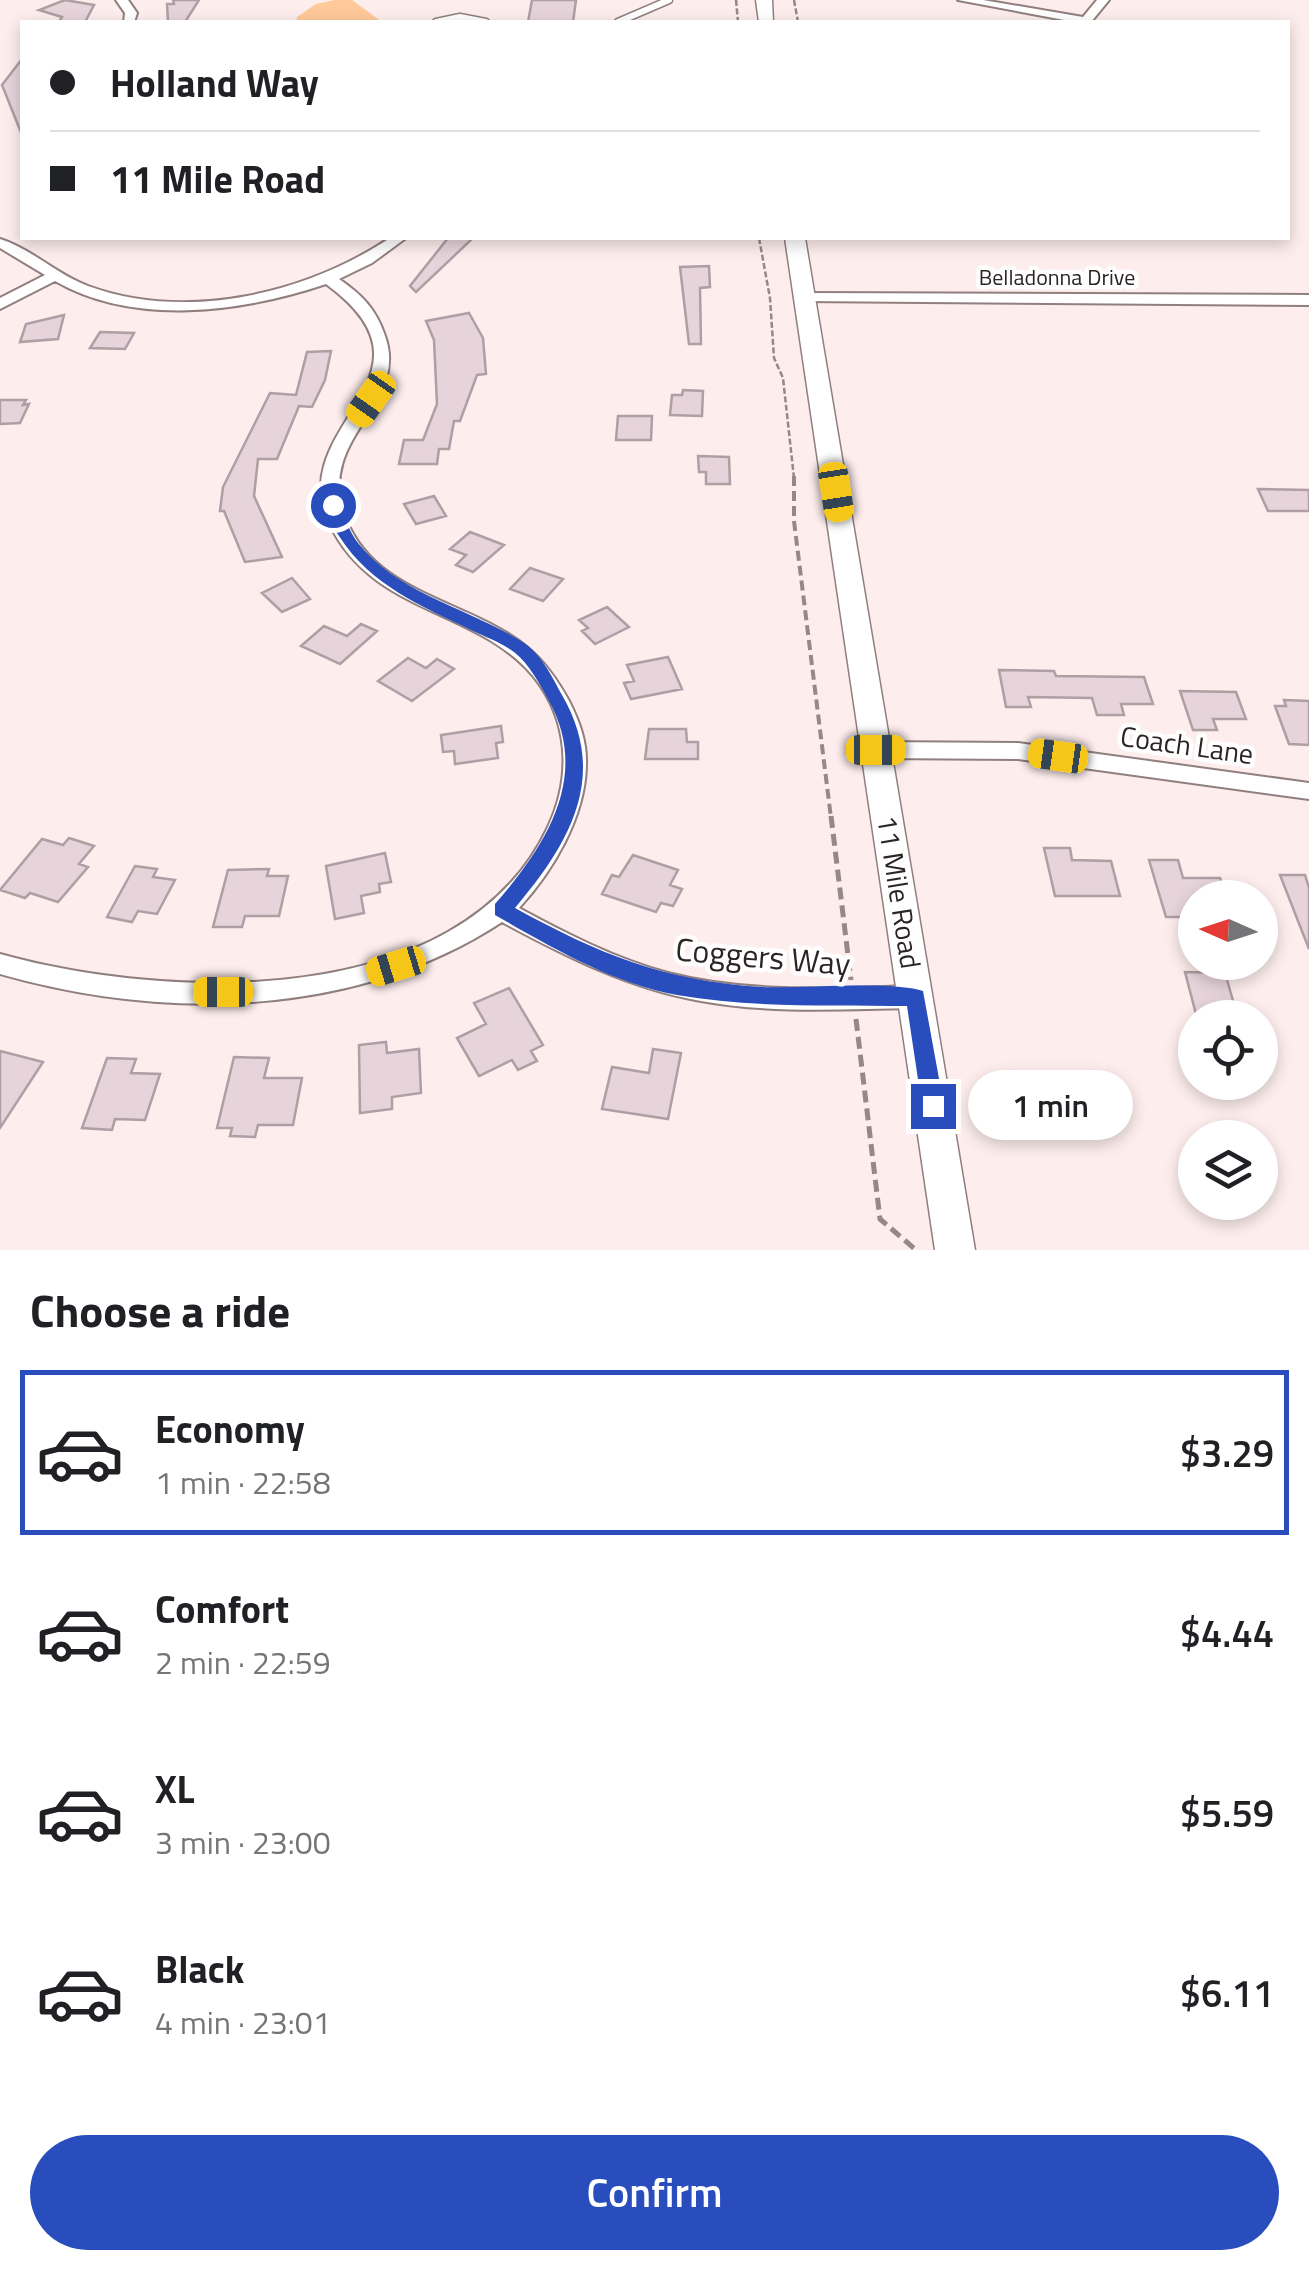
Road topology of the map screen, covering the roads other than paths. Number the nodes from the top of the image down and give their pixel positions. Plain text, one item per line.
1 (669, 0) edge
2 (964, 0) edge
3 (1103, 0) edge
4 (446, 20) edge
5 (476, 20) edge
6 (623, 20) edge
7 (1075, 20) edge
8 (1088, 20) edge
9 (397, 240) edge
10 (795, 240) edge
11 (0, 243) edge
12 (56, 276) junction
13 (328, 278) junction
14 (805, 298) junction
15 (1309, 300) edge
16 (0, 304) edge
17 (876, 750) junction
18 (1309, 792) edge
19 (502, 910) junction
20 (0, 964) edge
21 (916, 998) junction
22 (956, 1250) edge

1 - 6 lane
2 - 7 street
3 - 8 street
4 - 5 lane
9 - 13 street
10 - 14 street, 11 Mile Road
11 - 12 street
12 - 13 street
12 - 16 street
13 - 19 street
14 - 15 street, Belladonna Drive
14 - 17 street, 11 Mile Road
17 - 18 street, Coach Lane
17 - 21 street, 11 Mile Road
19 - 20 street
19 - 21 street, Coggers Way
21 - 22 street, 11 Mile Road

